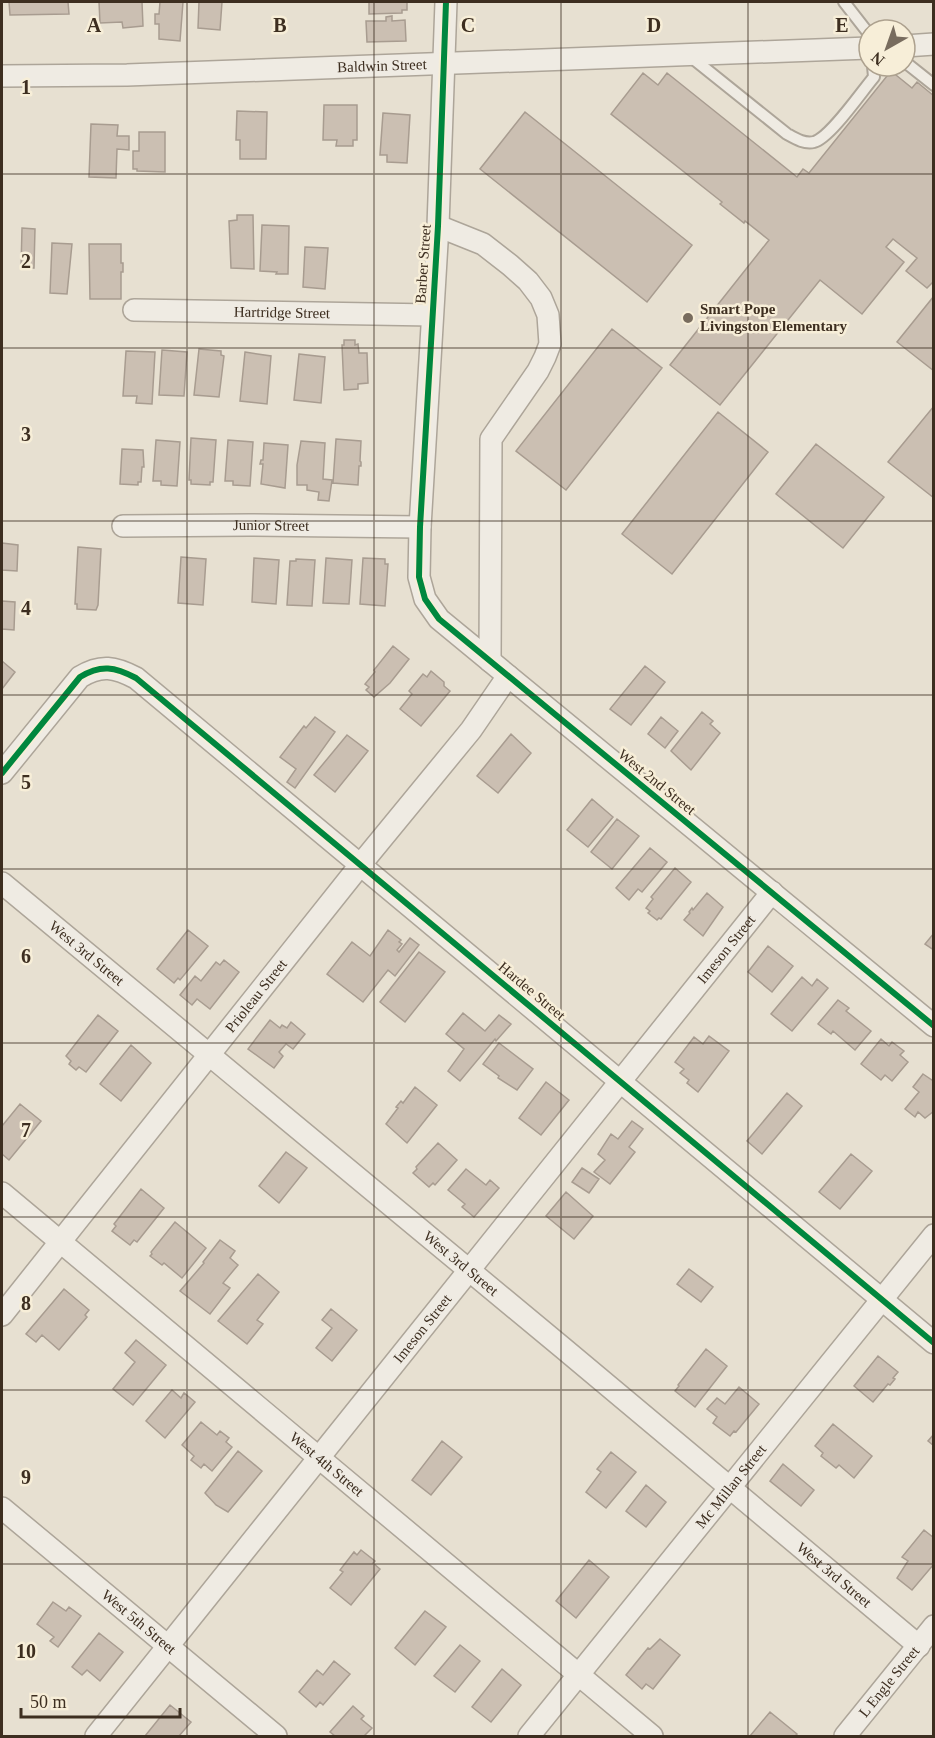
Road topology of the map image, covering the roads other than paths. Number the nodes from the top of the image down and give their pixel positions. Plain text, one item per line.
1 (446, 2) edge
2 (844, 2) edge
3 (857, 19) edge
4 (933, 45) edge
5 (917, 46) edge
6 (857, 48) edge
7 (688, 54) junction
8 (443, 64) junction
9 (917, 72) edge
10 (2, 76) edge
11 (873, 78) edge
12 (933, 85) edge
13 (438, 226) junction
14 (134, 310) dead end
15 (432, 315) junction
16 (123, 526) dead end
17 (420, 528) junction
18 (489, 661) junction
19 (508, 676) junction
20 (2, 773) edge
21 (361, 864) junction
22 (2, 883) edge
23 (772, 892) junction
24 (933, 1026) edge
25 (210, 1054) junction
26 (621, 1081) junction
27 (2, 1193) edge
28 (933, 1235) edge
29 (59, 1242) junction
30 (469, 1270) junction
31 (883, 1300) junction
32 (2, 1315) edge
33 (933, 1343) edge
34 (319, 1459) junction
35 (730, 1487) junction
36 (2, 1508) edge
37 (933, 1626) edge
38 (919, 1646) junction
39 (169, 1647) junction
40 (579, 1675) junction
41 (96, 1737) edge
42 (276, 1737) edge
43 (529, 1737) edge
44 (652, 1737) edge
45 (845, 1737) edge

1 - 8 street, Barber Street
2 - 3 lane
4 - 5 street
6 - 7 street, Baldwin Street
7 - 8 street, Baldwin Street
7 - 11 lane
8 - 10 street, Baldwin Street
8 - 13 street, Barber Street
9 - 12 lane
13 - 15 street, Barber Street
13 - 18 street
14 - 15 street, Hartridge Street
15 - 17 street, Barber Street
16 - 17 street, Junior Street
17 - 18 street, West 2nd Street
18 - 19 street, West 2nd Street
19 - 21 street, Prioleau Street
19 - 23 street, West 2nd Street
20 - 21 street, Hardee Street
21 - 25 street, Prioleau Street
21 - 26 street, Hardee Street
22 - 25 street, West 3rd Street
23 - 24 street, West 2nd Street
23 - 26 street, Imeson Street
25 - 29 street, Prioleau Street
25 - 30 street, West 3rd Street
26 - 30 street, Imeson Street
26 - 31 street, Hardee Street
27 - 29 street, West 4th Street
28 - 31 street, Mc Millan Street
29 - 32 street, Prioleau Street
29 - 34 street, West 4th Street
30 - 34 street, Imeson Street
30 - 35 street, West 3rd Street
31 - 33 street, Hardee Street
31 - 35 street, Mc Millan Street
34 - 39 street, Imeson Street
34 - 40 street, West 4th Street
35 - 38 street, West 3rd Street
35 - 40 street, Mc Millan Street
36 - 39 street, West 5th Street
37 - 38 street, L Engle Street
38 - 45 street, L Engle Street
39 - 41 street, Imeson Street
39 - 42 street, West 5th Street
40 - 43 street, Mc Millan Street
40 - 44 street, West 4th Street

